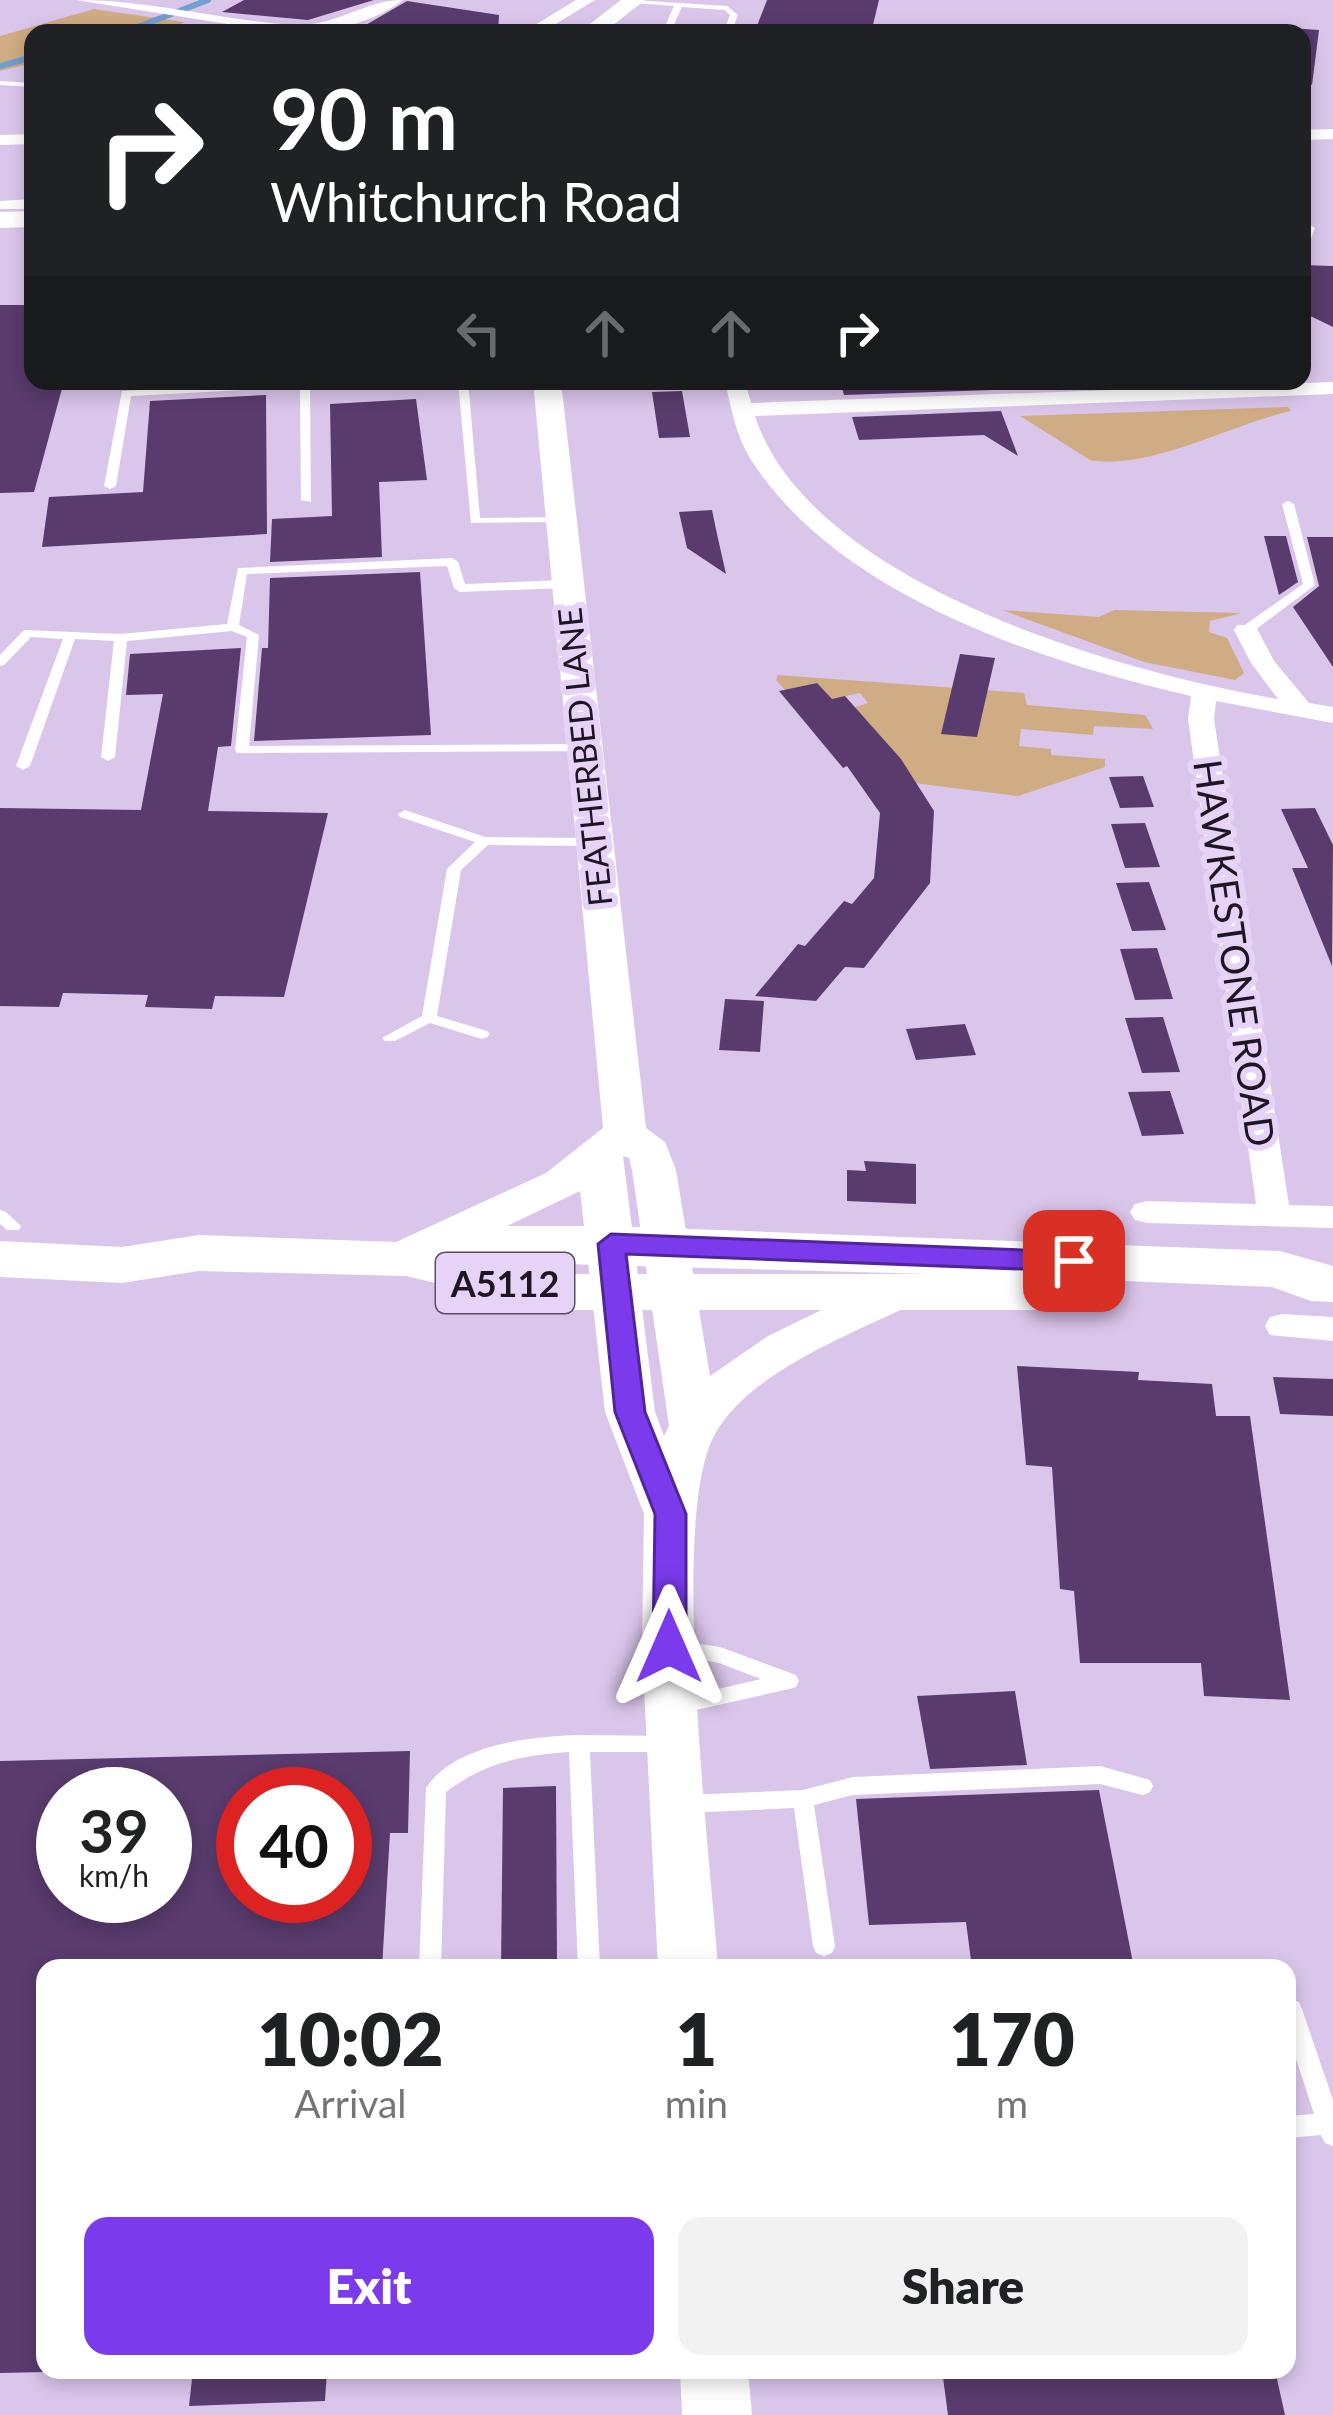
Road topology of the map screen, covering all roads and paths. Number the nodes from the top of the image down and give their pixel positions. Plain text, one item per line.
1 (84, 0) edge
2 (395, 0) edge
3 (586, 0) edge
4 (634, 0) edge
5 (722, 3) edge
6 (680, 4) junction
7 (249, 24) edge
8 (359, 24) edge
9 (545, 24) edge
10 (601, 24) edge
11 (670, 24) edge
12 (186, 390) edge
13 (305, 390) edge
14 (464, 390) edge
15 (548, 390) edge
16 (737, 390) edge
17 (1279, 390) edge
18 (742, 410) junction
19 (110, 486) dead end
20 (307, 500) dead end
21 (1288, 504) dead end
22 (559, 520) junction
23 (564, 584) junction
24 (233, 627) junction
25 (1246, 630) joint
26 (122, 638) junction
27 (69, 639) junction
28 (6, 650) edge
29 (0, 662) edge
30 (1275, 678) junction
31 (1217, 696) junction
32 (1302, 711) junction
33 (1333, 716) edge
34 (583, 748) junction
35 (108, 757) dead end
36 (23, 766) dead end
37 (405, 814) dead end
38 (484, 842) junction
39 (592, 842) junction
40 (429, 1018) junction
41 (482, 1034) dead end
42 (390, 1038) dead end
43 (613, 1142) junction
44 (1147, 1212) dead end
45 (1274, 1214) junction
46 (1333, 1217) edge
47 (3, 1232) edge
48 (396, 1260) junction
49 (614, 1269) junction
50 (672, 1269) junction
51 (894, 1294) junction
52 (1315, 1305) edge
53 (693, 1426) junction
54 (670, 1514) junction
55 (669, 1647) junction
56 (674, 1725) junction
57 (579, 1745) junction
58 (1143, 1786) dead end
59 (803, 1799) junction
60 (679, 1804) junction
61 (824, 1946) dead end
62 (430, 1959) edge
63 (590, 1959) edge
64 (688, 1959) edge
65 (1296, 2024) edge
66 (1296, 2127) edge
67 (1331, 2128) edge
68 (715, 2379) edge
69 (717, 2415) edge

1 - 7 street
2 - 8 street
3 - 9 street
4 - 6 lane
4 - 10 street
5 - 6 lane
6 - 11 lane
12 - 19 lane
13 - 20 lane
14 - 22 lane
15 - 22 street, FEATHERBED LANE
16 - 18 street
17 - 18 street
18 - 31 street
21 - 25 lane
22 - 23 street, FEATHERBED LANE
23 - 24 lane
23 - 34 street, FEATHERBED LANE
24 - 26 lane
24 - 34 lane
25 - 30 street
26 - 27 lane
26 - 35 lane
27 - 28 lane
27 - 36 lane
28 - 29 lane
30 - 31 street
30 - 32 street
31 - 32 street
31 - 45 street, HAWKESTONE ROAD
32 - 33 street
34 - 39 street, FEATHERBED LANE
37 - 38 lane
38 - 39 lane
38 - 40 lane
39 - 43 street, FEATHERBED LANE
40 - 41 lane
40 - 42 lane
43 - 48 street
43 - 49 street, FEATHERBED LANE
43 - 50 street, FEATHERBED LANE
44 - 45 street
45 - 46 street
47 - 48 main road, A5112
48 - 49 main road, A5112
49 - 50 main road, A5112
49 - 54 street, FEATHERBED LANE
50 - 51 main road, A5112
50 - 52 main road, A5112
50 - 53 street, FEATHERBED LANE
51 - 52 main road, A5112
51 - 53 street
53 - 54 street
54 - 55 street
55 - 56 street
55 - 56 lane
56 - 57 lane
56 - 60 street
57 - 62 lane
57 - 63 lane
58 - 59 lane
59 - 60 lane
59 - 61 lane
60 - 64 street
65 - 67 lane
66 - 67 lane
68 - 69 street

